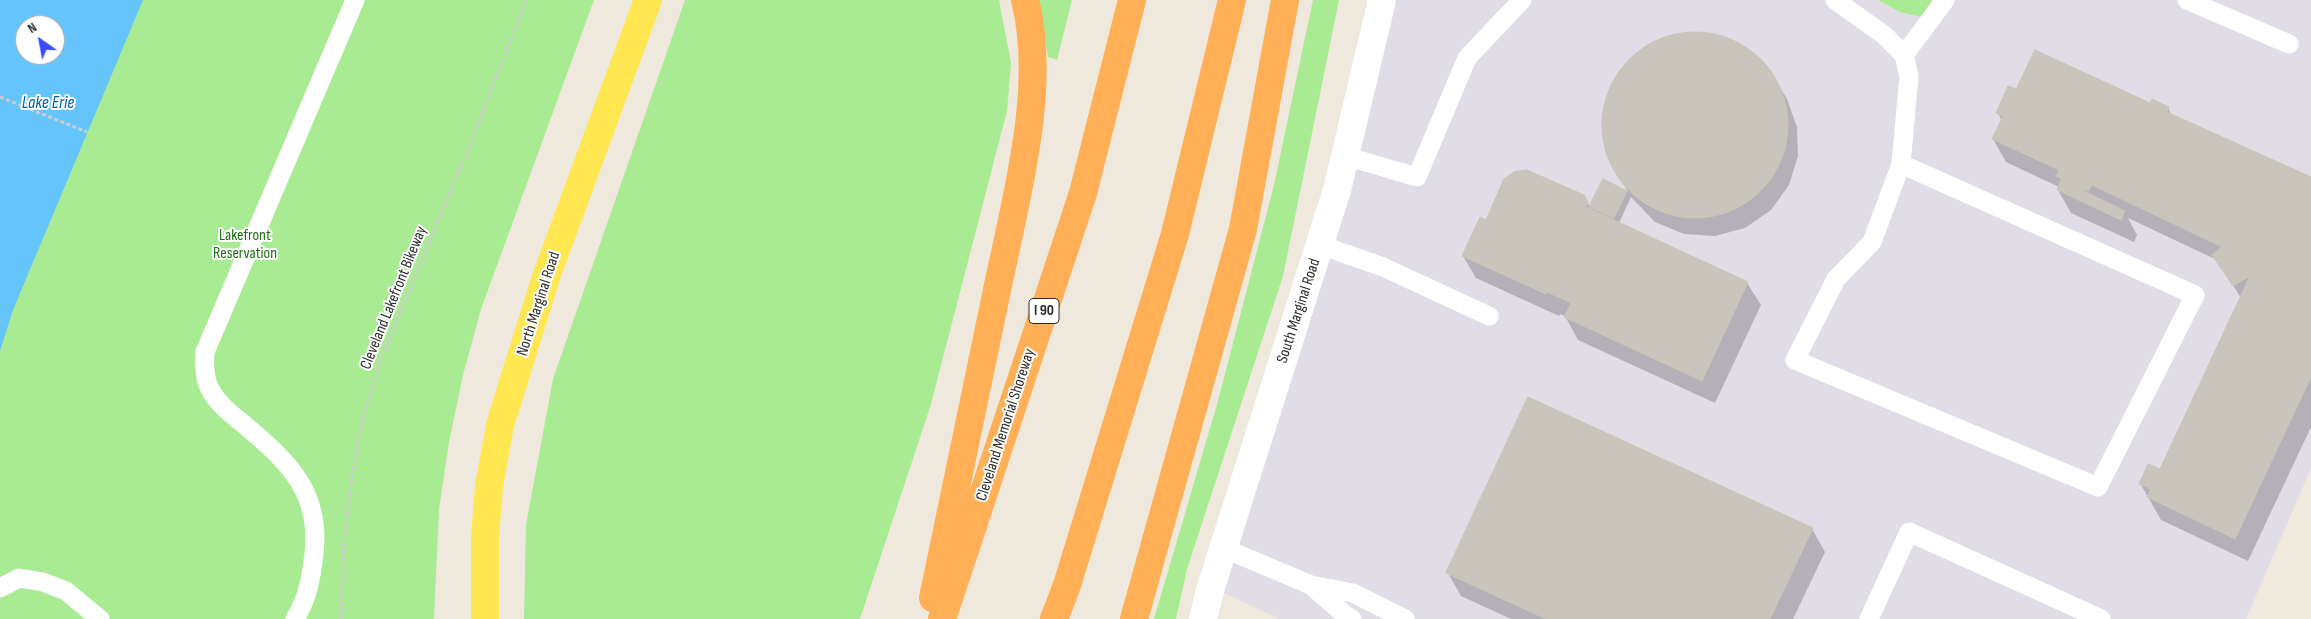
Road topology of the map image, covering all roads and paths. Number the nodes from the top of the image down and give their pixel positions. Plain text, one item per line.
1 (355, 0) edge
2 (526, 0) edge
3 (648, 0) edge
4 (1025, 0) edge
5 (1132, 0) edge
6 (1232, 0) edge
7 (1285, 0) edge
8 (1382, 0) edge
9 (1522, 0) edge
10 (1835, 0) edge
11 (1945, 0) edge
12 (2186, 0) edge
13 (2289, 44) dead end
14 (1904, 55) junction
15 (0, 97) edge
16 (87, 132) dead end
17 (1345, 156) junction
18 (1901, 164) junction
19 (1320, 244) junction
20 (1489, 316) dead end
21 (1223, 548) junction
22 (1311, 585) junction
23 (0, 588) edge
24 (100, 619) edge
25 (295, 619) edge
26 (341, 619) edge
27 (485, 619) edge
28 (929, 619) edge
29 (942, 619) edge
30 (1054, 619) edge
31 (1134, 619) edge
32 (1203, 619) edge
33 (1352, 619) edge
34 (1405, 619) edge
35 (1869, 619) edge
36 (2101, 619) edge

1 - 25 lane
2 - 26 path, Cleveland Lakefront Bikeway
3 - 27 main road, North Marginal Road
4 - 28 highway
5 - 29 highway, Cleveland Memorial Shoreway / I 90
6 - 30 highway
7 - 31 highway
8 - 17 street, South Marginal Road
9 - 17 lane
10 - 14 lane
11 - 14 lane
12 - 13 lane
14 - 18 lane
15 - 16 path
17 - 19 street, South Marginal Road
18 - 18 lane
19 - 20 lane
19 - 21 street, South Marginal Road
21 - 22 lane
21 - 32 street, South Marginal Road
22 - 33 lane
22 - 34 lane
23 - 24 lane
35 - 36 lane

